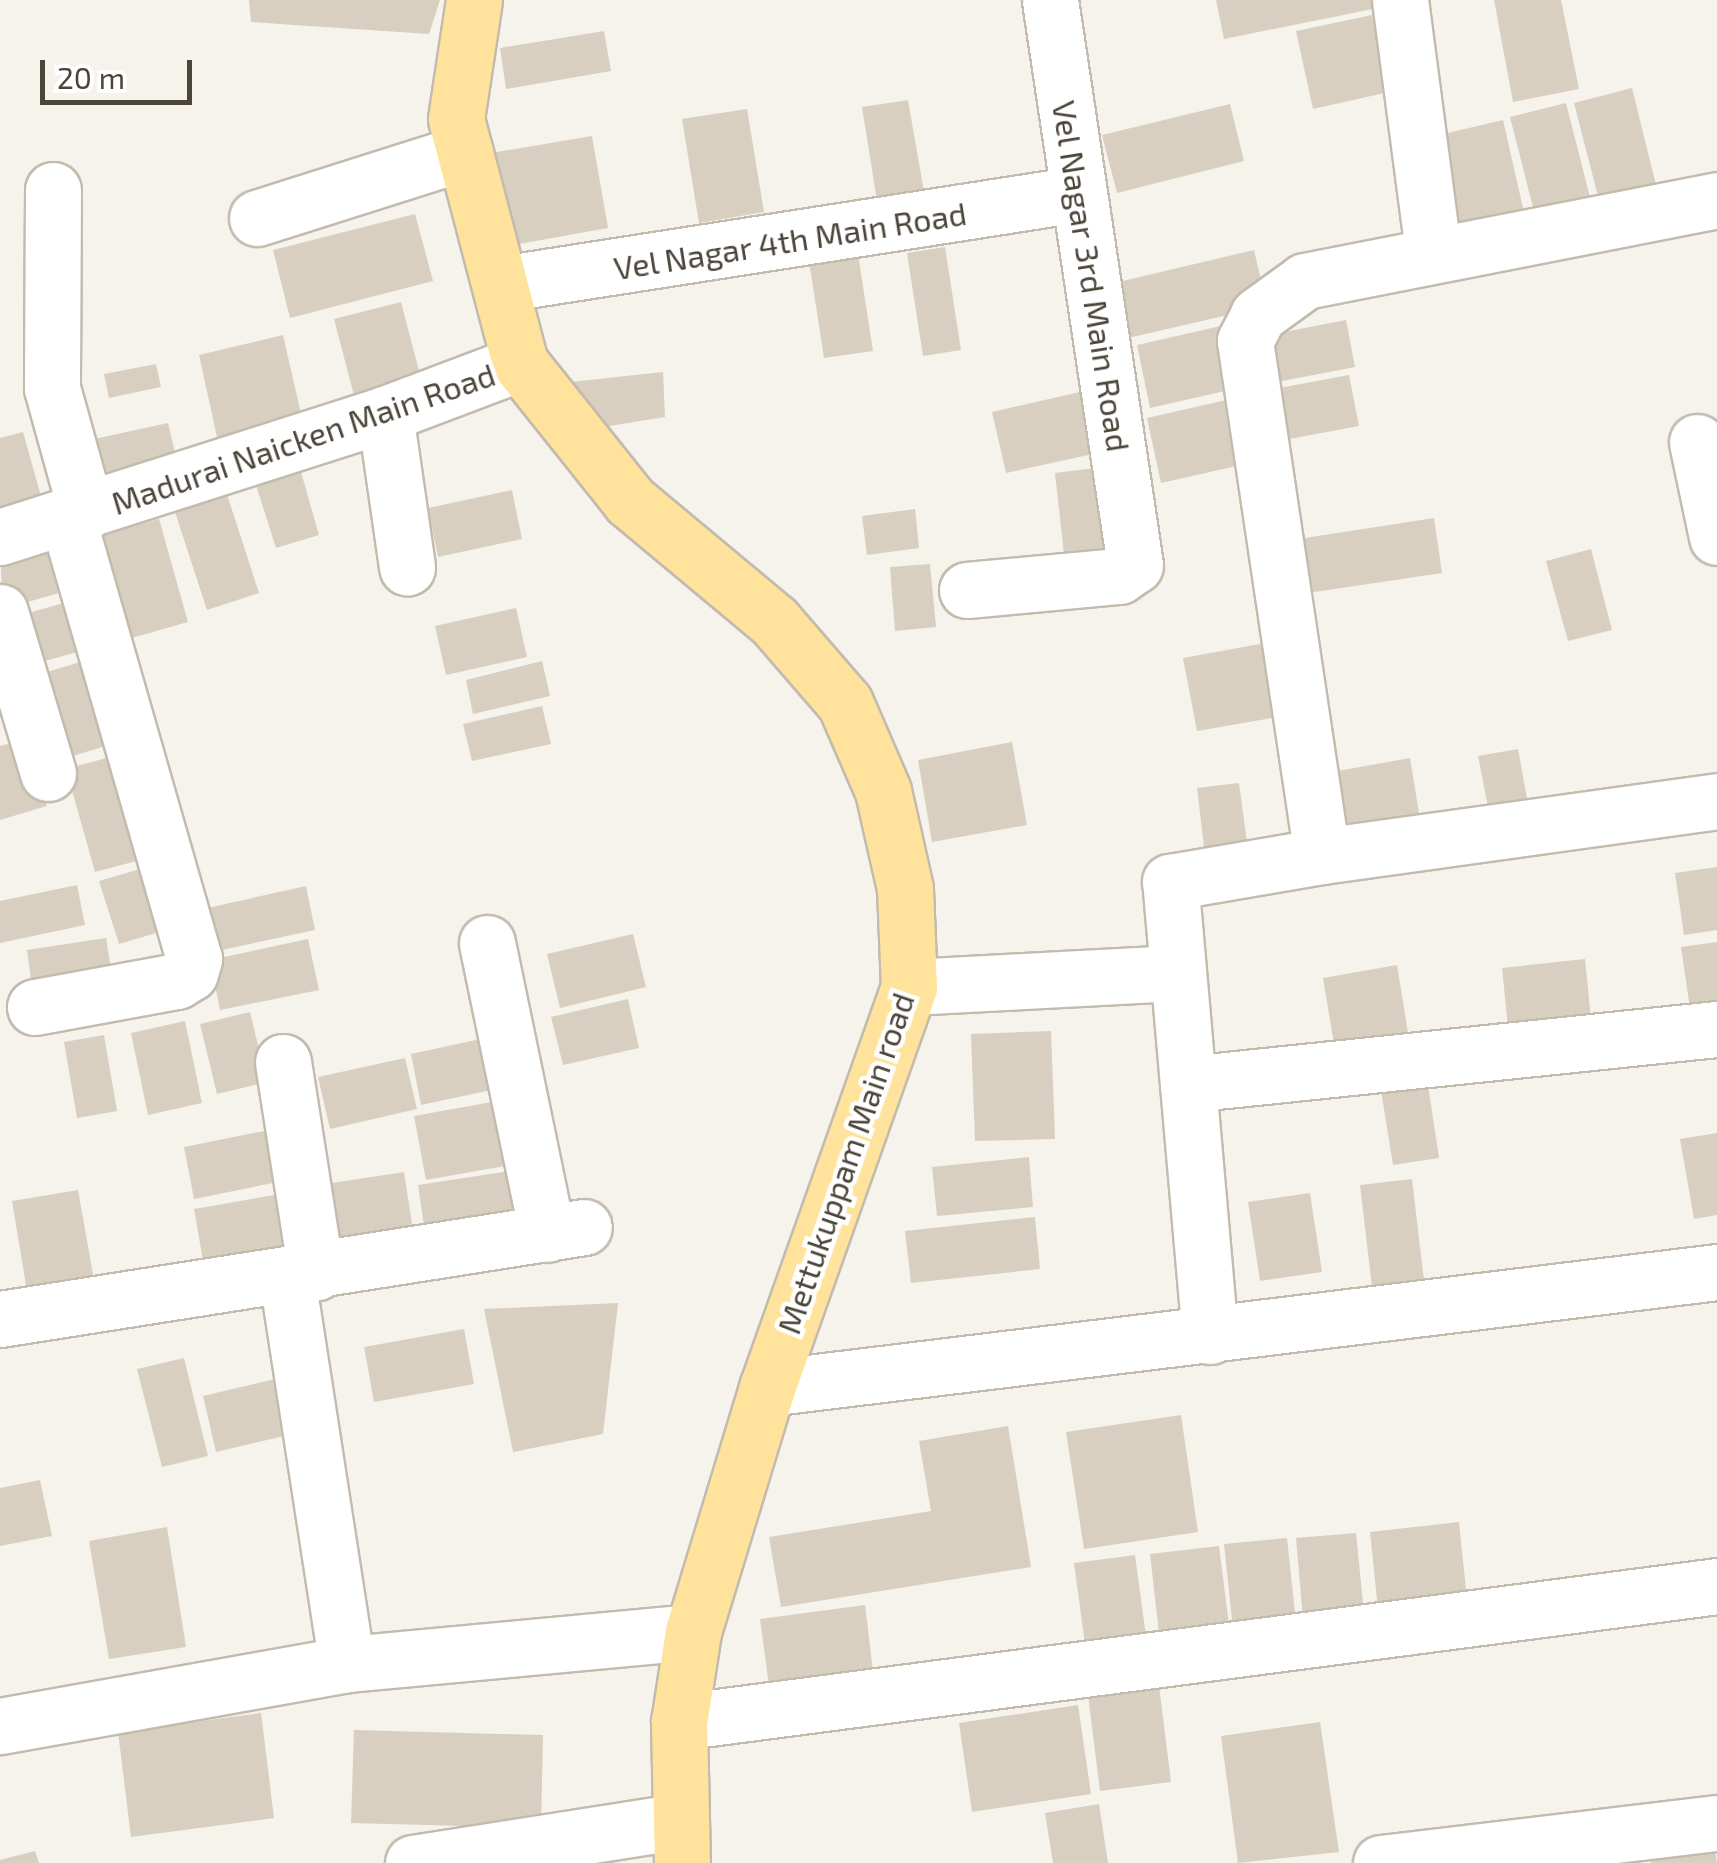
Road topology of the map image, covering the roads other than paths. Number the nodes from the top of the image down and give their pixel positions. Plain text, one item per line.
1 (474, 0) edge
2 (1050, 0) edge
3 (1409, 2) edge
4 (465, 152) junction
5 (53, 190) dead end
6 (1078, 194) junction
7 (1717, 200) edge
8 (256, 218) dead end
9 (1433, 252) junction
10 (501, 284) junction
11 (520, 363) junction
12 (385, 414) junction
13 (1697, 442) dead end
14 (76, 514) junction
15 (0, 537) edge
16 (1717, 537) edge
17 (407, 567) dead end
18 (968, 590) dead end
19 (0, 612) edge
20 (48, 773) dead end
21 (1717, 801) edge
22 (1322, 856) junction
23 (487, 943) dead end
24 (1177, 973) junction
25 (908, 987) junction
26 (35, 1007) dead end
27 (1717, 1029) edge
28 (283, 1062) dead end
29 (1188, 1084) junction
30 (1717, 1272) edge
31 (301, 1275) junction
32 (0, 1320) edge
33 (1210, 1336) junction
34 (767, 1388) junction
35 (1717, 1586) edge
36 (693, 1632) junction
37 (348, 1664) junction
38 (678, 1722) junction
39 (0, 1726) edge
40 (1717, 1824) edge
41 (681, 1842) edge
42 (413, 1863) edge
43 (1381, 1863) edge

1 - 4 main road, Mettukuppam Main road
2 - 6 street, Vel Nagar 3rd Main Road
3 - 9 street
4 - 8 street
4 - 10 main road, Mettukuppam Main road
5 - 14 street
6 - 10 street, Vel Nagar 4th Main Road
6 - 18 street, Vel Nagar 3rd Main Road
7 - 9 street
9 - 22 street
10 - 11 main road, Mettukuppam Main road
11 - 12 street, Madurai Naicken Main Road
11 - 25 main road, Mettukuppam Main road
12 - 14 street, Madurai Naicken Main Road
12 - 17 street
13 - 16 street
14 - 15 street, Madurai Naicken Main Road
14 - 26 street
19 - 20 street
21 - 22 street
22 - 24 street
23 - 31 street
24 - 25 street
24 - 29 street
25 - 34 main road, Mettukuppam Main road
27 - 29 street
28 - 31 street
29 - 33 street
30 - 33 street
31 - 32 street
31 - 37 street
33 - 34 street
34 - 36 main road, Mettukuppam Main road
35 - 38 street
36 - 37 street
36 - 38 main road, Mettukuppam Main road
37 - 39 street
38 - 41 main road, Mettukuppam Main road
40 - 43 street
41 - 42 street

